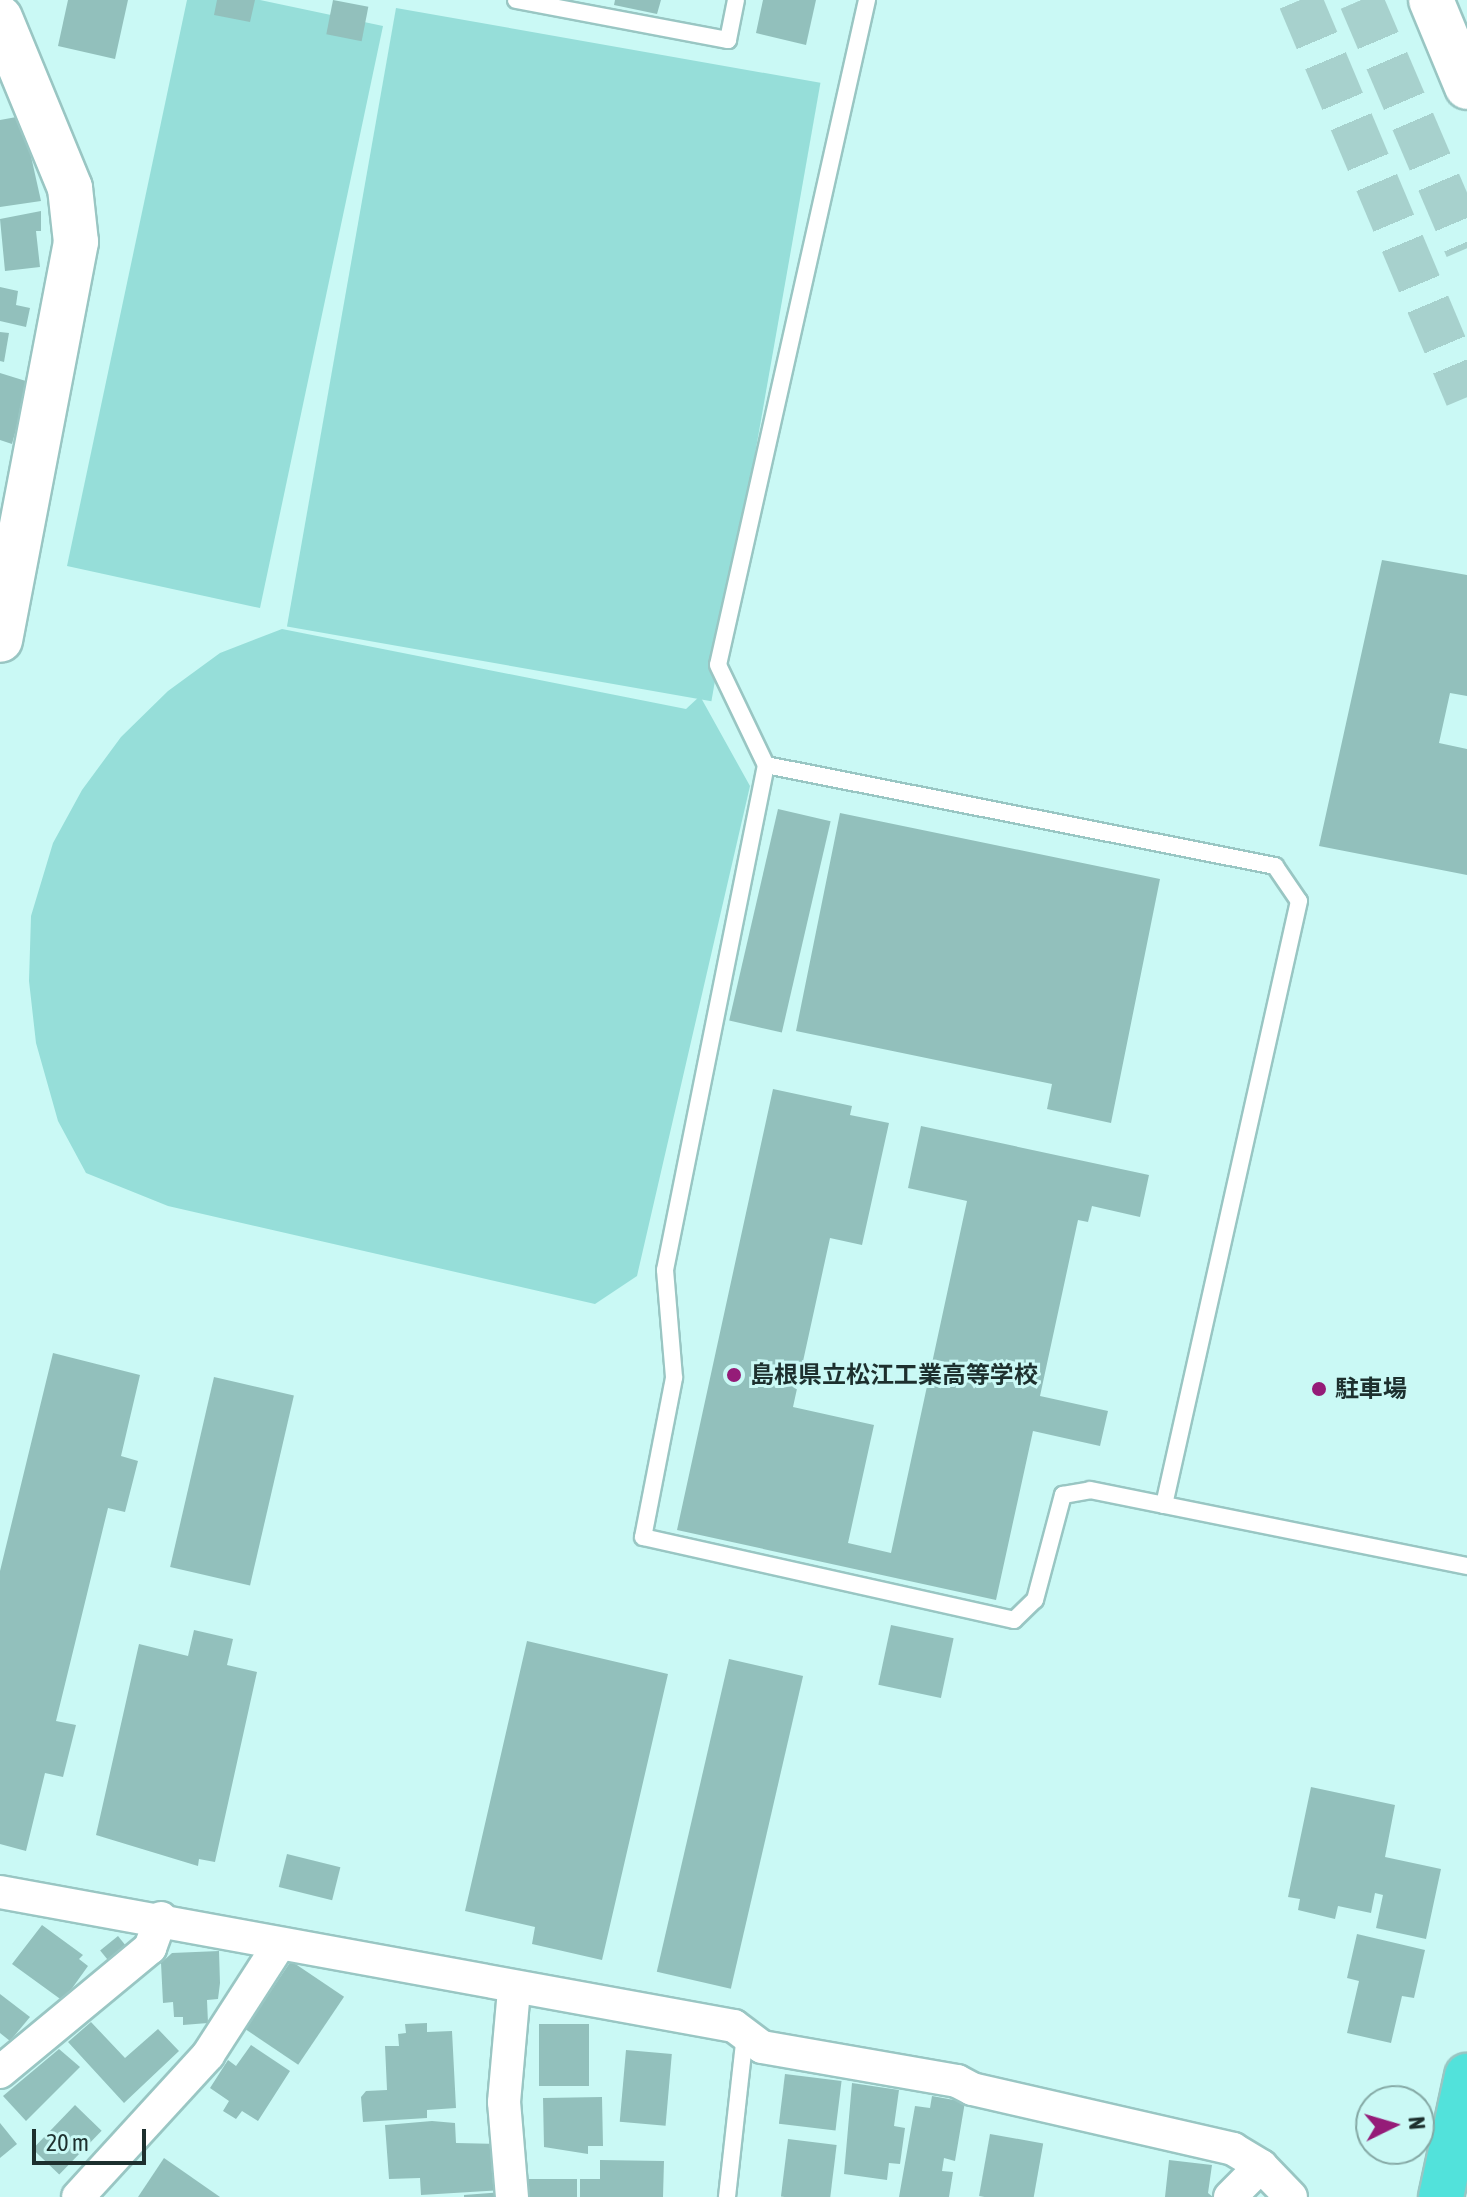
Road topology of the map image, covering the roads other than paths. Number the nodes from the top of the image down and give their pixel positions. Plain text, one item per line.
1 (516, 0) edge
2 (736, 0) edge
3 (867, 0) edge
4 (1431, 0) edge
5 (592, 8) edge
6 (0, 18) edge
7 (1467, 87) edge
8 (16, 92) edge
9 (6, 581) edge
10 (0, 640) edge
11 (766, 765) junction
12 (1164, 1505) junction
13 (1467, 1566) edge
14 (0, 1892) edge
15 (161, 1918) junction
16 (279, 1945) junction
17 (514, 1990) junction
18 (745, 2035) junction
19 (0, 2072) edge
20 (1467, 2076) edge
21 (1261, 2166) junction
22 (78, 2197) edge
23 (512, 2197) edge
24 (727, 2197) edge
25 (1230, 2197) edge
26 (1291, 2197) edge
27 (1441, 2197) edge

1 - 5 lane
2 - 5 lane
3 - 11 lane
4 - 7 street
6 - 8 street
8 - 9 street
9 - 10 street
11 - 12 lane
11 - 12 lane
12 - 13 lane
14 - 15 street
15 - 16 street
15 - 19 street
16 - 17 street
16 - 22 street
17 - 18 street
17 - 23 street
18 - 21 street
18 - 24 lane
20 - 27 highway
21 - 25 street
21 - 26 street

